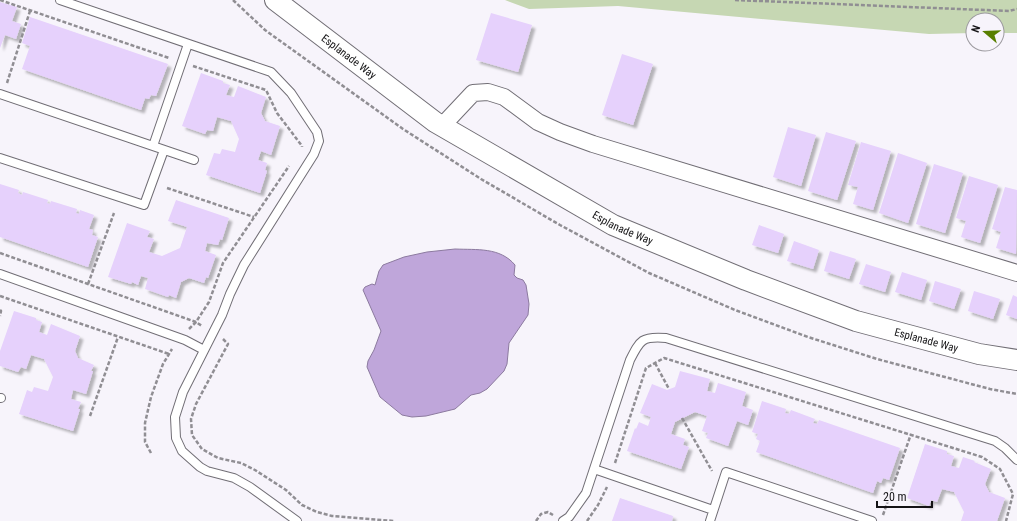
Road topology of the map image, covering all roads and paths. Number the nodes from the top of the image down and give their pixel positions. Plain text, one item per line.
1 (60, 0) edge
2 (275, 0) edge
3 (735, 0) edge
4 (1017, 9) edge
5 (30, 11) dead end
6 (188, 44) junction
7 (7, 83) dead end
8 (0, 94) edge
9 (442, 126) junction
10 (153, 146) junction
11 (164, 150) junction
12 (0, 158) edge
13 (194, 160) dead end
14 (167, 188) dead end
15 (114, 212) dead end
16 (254, 217) dead end
17 (1017, 273) edge
18 (0, 274) edge
19 (88, 284) dead end
20 (0, 297) edge
21 (0, 310) edge
22 (0, 316) edge
23 (213, 332) junction
24 (118, 337) junction
25 (181, 338) junction
26 (204, 350) junction
27 (169, 354) junction
28 (1017, 360) edge
29 (655, 363) junction
30 (668, 389) dead end
31 (90, 416) dead end
32 (682, 418) dead end
33 (911, 434) junction
34 (151, 452) dead end
35 (1017, 460) edge
36 (594, 469) junction
37 (610, 475) junction
38 (721, 488) junction
39 (713, 510) junction
40 (554, 516) dead end
41 (297, 521) edge
42 (394, 521) edge
43 (536, 521) edge
44 (563, 521) edge
45 (588, 521) edge
46 (710, 521) edge
47 (872, 521) edge
48 (881, 521) edge
49 (1006, 521) edge

1 - 6 lane
2 - 9 street, Esplanade Way
3 - 4 path
5 - 7 path
6 - 10 lane
6 - 23 lane
8 - 10 lane
9 - 17 street
9 - 28 street, Esplanade Way
10 - 11 lane
11 - 12 lane
11 - 13 lane
14 - 16 path
15 - 19 path
18 - 25 lane
20 - 24 path
21 - 22 path
23 - 25 path
23 - 26 lane
23 - 42 path
24 - 27 path
24 - 31 path
25 - 26 lane
25 - 27 path
26 - 41 lane
27 - 34 path
29 - 30 path
29 - 33 path
29 - 37 path
32 - 38 path
33 - 48 path
33 - 49 path
35 - 36 lane
36 - 37 lane
36 - 44 lane
37 - 39 lane
37 - 45 path
38 - 39 lane
38 - 47 lane
39 - 46 lane
40 - 43 path

